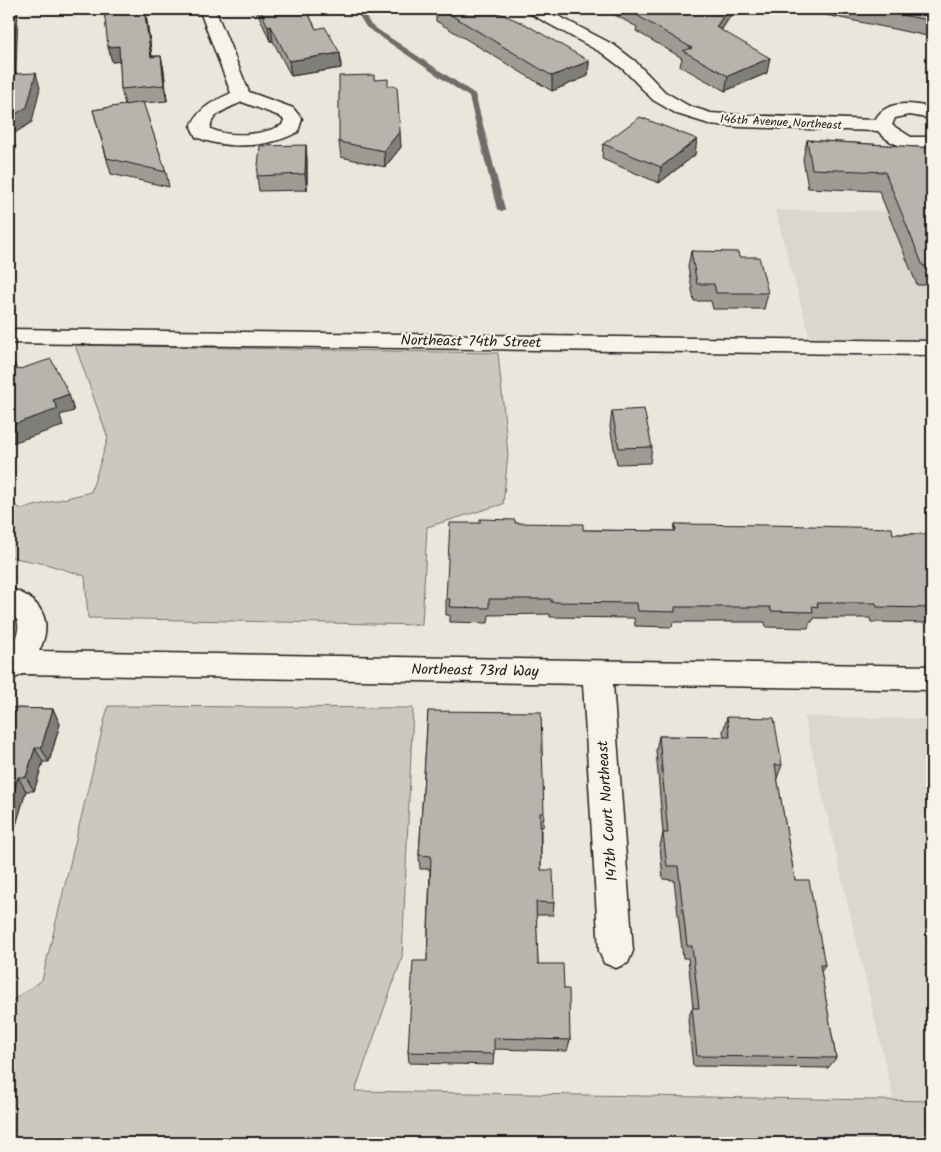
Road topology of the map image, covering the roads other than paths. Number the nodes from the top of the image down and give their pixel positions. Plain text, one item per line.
1 (207, 9) edge
2 (533, 9) edge
3 (241, 95) dead end
4 (932, 114) edge
5 (883, 126) junction
6 (932, 143) edge
7 (9, 336) edge
8 (932, 348) edge
9 (9, 599) edge
10 (13, 666) edge
11 (597, 672) junction
12 (932, 678) edge
13 (616, 951) dead end

1 - 3 street
2 - 5 street, 146th Avenue Northeast
4 - 5 street
5 - 6 street
7 - 8 street, Northeast 74th Street
9 - 10 street
10 - 11 street, Northeast 73rd Way
11 - 12 street, Northeast 73rd Way
11 - 13 street, 147th Court Northeast

